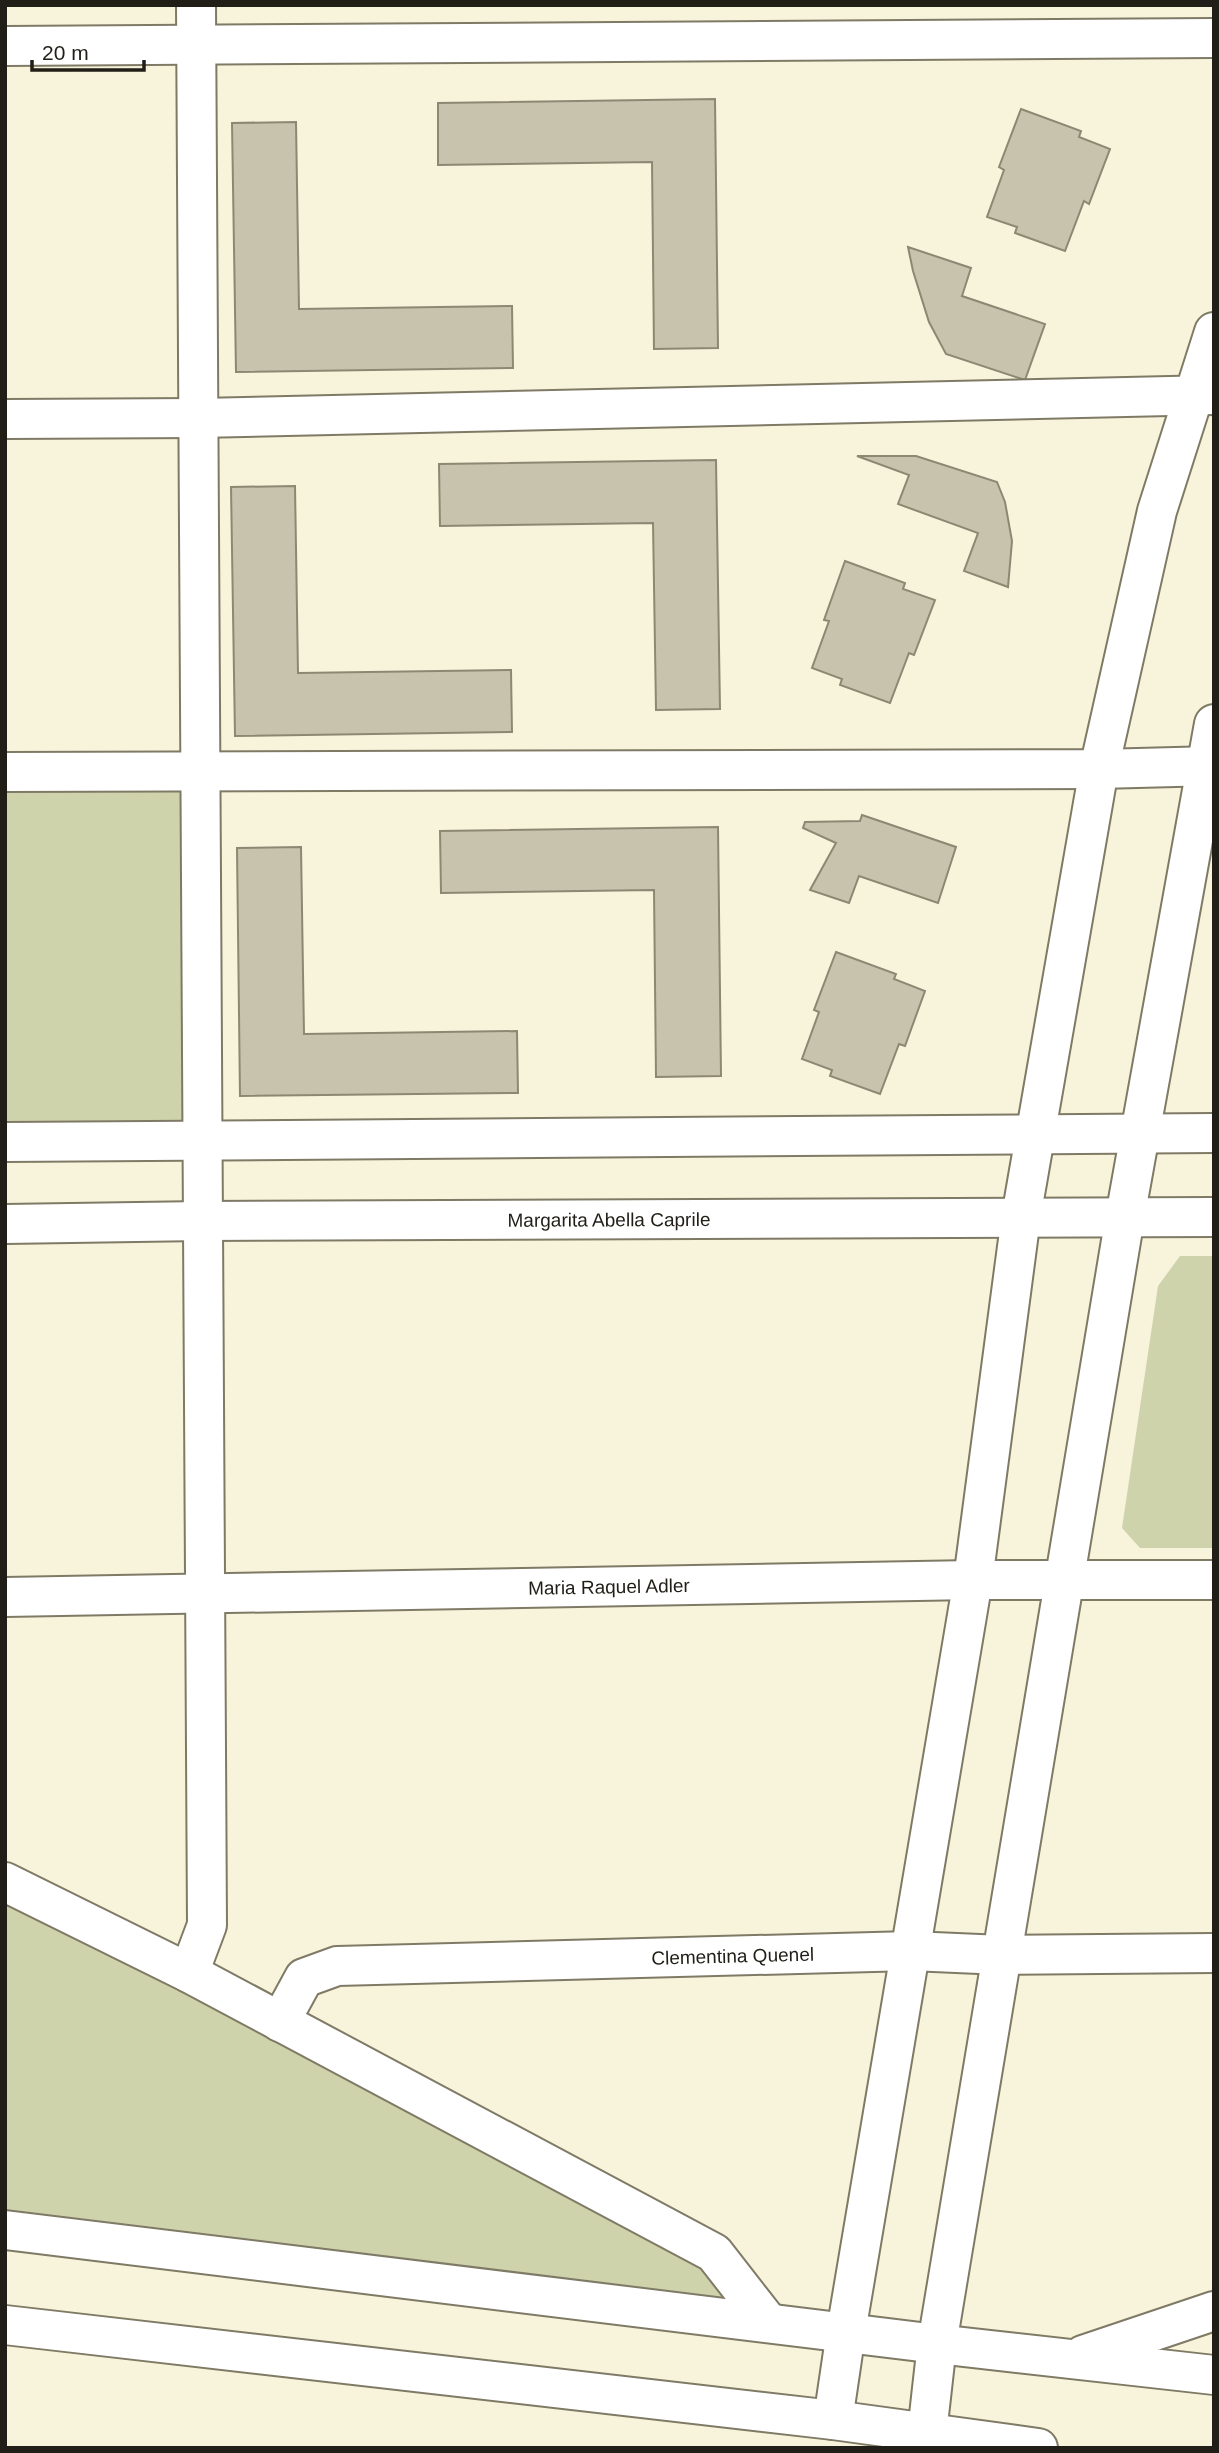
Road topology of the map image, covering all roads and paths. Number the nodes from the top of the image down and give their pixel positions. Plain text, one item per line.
1 (196, 5) edge
2 (1214, 38) edge
3 (197, 44) junction
4 (5, 46) edge
5 (1214, 332) edge
6 (1204, 395) edge
7 (199, 418) junction
8 (5, 419) edge
9 (1214, 724) edge
10 (1209, 766) edge
11 (1099, 769) junction
12 (199, 771) junction
13 (5, 772) edge
14 (1140, 1133) junction
15 (1214, 1133) edge
16 (1036, 1135) junction
17 (202, 1140) junction
18 (5, 1142) edge
19 (1021, 1217) junction
20 (1125, 1217) junction
21 (1214, 1217) edge
22 (202, 1220) junction
23 (5, 1224) edge
24 (974, 1580) junction
25 (1066, 1580) junction
26 (1214, 1580) edge
27 (205, 1594) junction
28 (5, 1597) edge
29 (5, 1882) edge
30 (911, 1951) junction
31 (1214, 1953) edge
32 (1002, 1955) junction
33 (188, 1973) junction
34 (280, 2022) junction
35 (5, 2230) edge
36 (1214, 2311) edge
37 (767, 2321) junction
38 (5, 2325) edge
39 (845, 2332) junction
40 (937, 2344) junction
41 (1072, 2359) junction
42 (1214, 2375) edge
43 (833, 2420) junction
44 (927, 2433) junction
45 (1038, 2448) edge

1 - 3 street
2 - 3 street
3 - 4 street
3 - 7 street
5 - 6 street
6 - 7 street
6 - 11 street
7 - 8 street
7 - 12 street
9 - 10 street
10 - 11 street
10 - 14 street
11 - 12 street
11 - 16 street
12 - 13 street
12 - 17 street
14 - 15 street
14 - 16 street
14 - 20 street
16 - 17 street
16 - 19 street
17 - 18 street
17 - 22 street
19 - 20 street, Margarita Abella Caprile
19 - 22 street, Margarita Abella Caprile
19 - 24 street
20 - 21 street, Margarita Abella Caprile
20 - 25 street
22 - 23 street, Margarita Abella Caprile
22 - 27 street
24 - 25 street, Maria Raquel Adler
24 - 27 street, Maria Raquel Adler
24 - 30 street
25 - 26 street, Maria Raquel Adler
25 - 32 street
27 - 28 street, Maria Raquel Adler
27 - 33 street
29 - 33 street
30 - 32 street, Clementina Quenel
30 - 34 street, Clementina Quenel
30 - 39 street
31 - 32 street, Clementina Quenel
32 - 40 street
33 - 34 street
34 - 37 street
35 - 37 street
36 - 41 street
37 - 39 street
38 - 43 street
39 - 40 street
39 - 43 street
40 - 41 street
40 - 44 street
41 - 42 street
43 - 44 street
44 - 45 street

